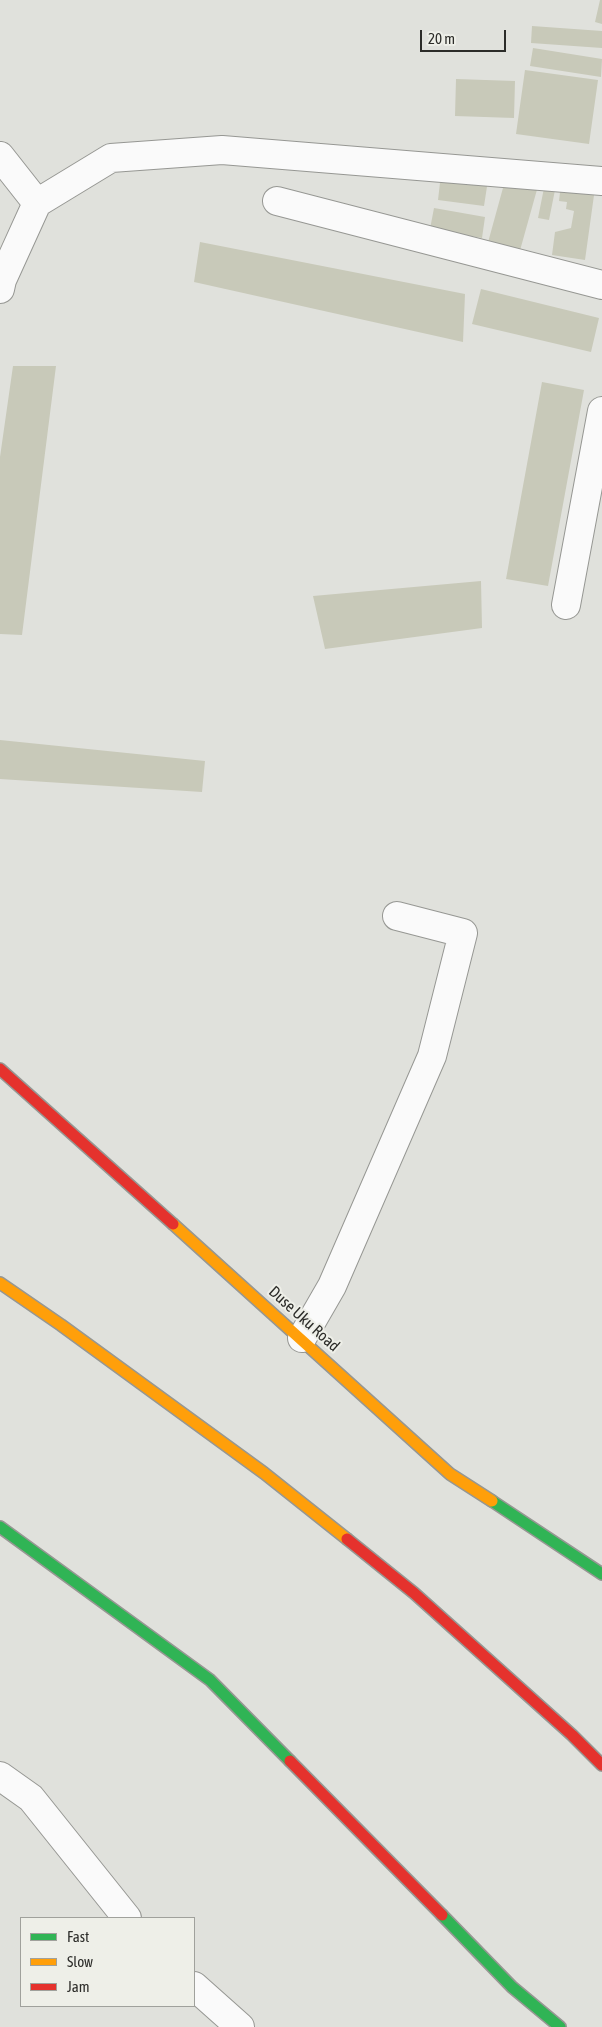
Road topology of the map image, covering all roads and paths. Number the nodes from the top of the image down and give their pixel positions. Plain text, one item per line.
1 (0, 156) edge
2 (602, 181) edge
3 (277, 201) dead end
4 (37, 204) junction
5 (602, 285) edge
6 (0, 288) edge
7 (602, 411) edge
8 (566, 605) dead end
9 (397, 916) dead end
10 (0, 1069) edge
11 (0, 1283) edge
12 (302, 1338) junction
13 (0, 1527) edge
14 (602, 1574) edge
15 (602, 1764) edge
16 (0, 1776) edge
17 (126, 1917) edge
18 (195, 1987) edge
19 (240, 2027) edge
20 (560, 2027) edge

1 - 4 street
2 - 4 street
3 - 5 street
4 - 6 street
7 - 8 street
9 - 12 street
10 - 12 street, Duse Uku Road
11 - 15 street
12 - 14 street, Duse Uku Road
13 - 20 street
16 - 17 street
18 - 19 street

